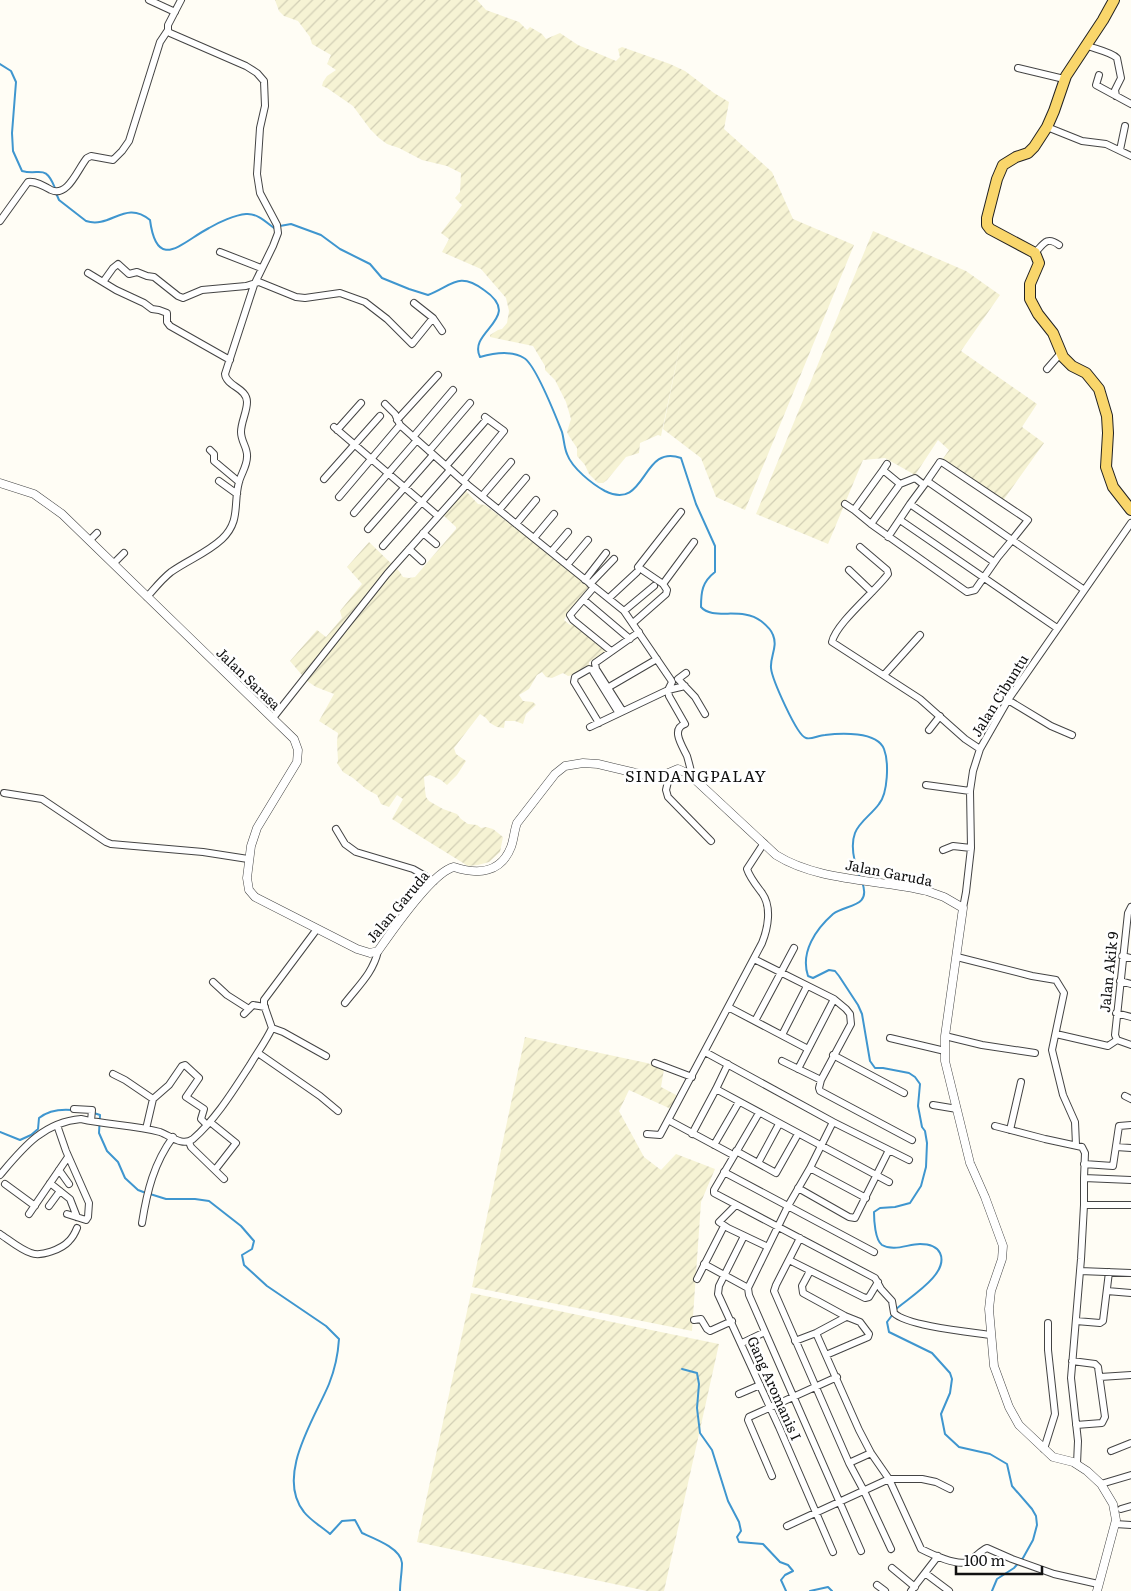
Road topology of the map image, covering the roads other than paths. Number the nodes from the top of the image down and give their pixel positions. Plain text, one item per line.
1 (150, 0) edge
2 (181, 0) edge
3 (1114, 0) edge
4 (175, 12) junction
5 (168, 30) junction
6 (1085, 45) junction
7 (1018, 68) dead end
8 (1099, 75) dead end
9 (1064, 78) junction
10 (1116, 96) junction
11 (1131, 104) edge
12 (1125, 126) dead end
13 (1047, 127) junction
14 (1120, 150) junction
15 (1131, 156) edge
16 (0, 221) edge
17 (1059, 245) dead end
18 (220, 252) dead end
19 (1035, 253) junction
20 (262, 268) junction
21 (88, 273) dead end
22 (103, 282) junction
23 (254, 285) junction
24 (414, 303) dead end
25 (433, 318) junction
26 (442, 331) dead end
27 (1061, 353) junction
28 (230, 360) junction
29 (1047, 369) dead end
30 (438, 375) dead end
31 (454, 390) dead end
32 (361, 403) dead end
33 (470, 403) dead end
34 (385, 404) dead end
35 (380, 416) dead end
36 (399, 423) junction
37 (415, 438) junction
38 (354, 446) junction
39 (210, 450) dead end
40 (431, 453) junction
41 (371, 460) junction
42 (511, 462) dead end
43 (887, 464) dead end
44 (448, 468) junction
45 (882, 470) junction
46 (387, 474) junction
47 (526, 478) dead end
48 (324, 479) dead end
49 (219, 482) dead end
50 (239, 482) junction
51 (465, 482) junction
52 (0, 483) edge
53 (926, 483) junction
54 (900, 484) junction
55 (404, 488) junction
56 (237, 494) junction
57 (482, 496) junction
58 (339, 497) dead end
59 (536, 500) dead end
60 (422, 503) junction
61 (845, 504) dead end
62 (910, 504) junction
63 (499, 510) junction
64 (854, 510) junction
65 (1131, 510) edge
66 (681, 512) dead end
67 (354, 513) dead end
68 (554, 514) dead end
69 (438, 516) junction
70 (900, 520) junction
71 (1131, 523) edge
72 (516, 524) junction
73 (871, 524) junction
74 (368, 529) dead end
75 (568, 532) dead end
76 (98, 533) dead end
77 (424, 533) junction
78 (888, 536) junction
79 (534, 538) junction
80 (90, 540) junction
81 (588, 540) dead end
82 (1012, 540) junction
83 (694, 542) dead end
84 (436, 544) dead end
85 (383, 546) dead end
86 (860, 547) dead end
87 (409, 549) junction
88 (551, 552) junction
89 (124, 553) dead end
90 (606, 553) dead end
91 (614, 559) dead end
92 (422, 561) dead end
93 (994, 562) junction
94 (114, 564) junction
95 (568, 565) junction
96 (849, 570) dead end
97 (637, 572) dead end
98 (983, 578) junction
99 (590, 584) junction
100 (663, 584) junction
101 (654, 586) dead end
102 (1084, 589) junction
103 (872, 592) junction
104 (147, 596) junction
105 (609, 598) junction
106 (584, 600) junction
107 (624, 611) junction
108 (633, 623) junction
109 (1056, 628) junction
110 (639, 632) junction
111 (920, 635) dead end
112 (630, 639) junction
113 (610, 652) junction
114 (657, 659) junction
115 (686, 673) dead end
116 (884, 674) junction
117 (685, 686) junction
118 (609, 687) junction
119 (668, 690) junction
120 (1008, 700) junction
121 (620, 711) junction
122 (705, 714) dead end
123 (940, 716) junction
124 (273, 718) junction
125 (599, 722) junction
126 (590, 727) dead end
127 (929, 730) dead end
128 (1072, 735) dead end
129 (980, 749) junction
130 (670, 773) junction
131 (692, 777) junction
132 (926, 785) dead end
133 (970, 790) junction
134 (4, 793) dead end
135 (336, 829) dead end
136 (711, 841) dead end
137 (764, 843) junction
138 (971, 848) junction
139 (943, 850) dead end
140 (248, 859) junction
141 (434, 881) junction
142 (1131, 907) edge
143 (963, 908) junction
144 (317, 929) junction
145 (1128, 931) edge
146 (794, 948) dead end
147 (378, 951) junction
148 (1122, 956) junction
149 (957, 957) junction
150 (1131, 958) edge
151 (754, 959) junction
152 (781, 972) junction
153 (1120, 981) junction
154 (213, 982) dead end
155 (1131, 984) edge
156 (807, 986) junction
157 (834, 1000) junction
158 (344, 1003) dead end
159 (265, 1007) junction
160 (728, 1007) junction
161 (1116, 1013) junction
162 (1131, 1018) edge
163 (754, 1021) junction
164 (272, 1028) junction
165 (1056, 1034) junction
166 (782, 1035) junction
167 (945, 1036) junction
168 (890, 1038) dead end
169 (1117, 1040) junction
170 (1131, 1045) edge
171 (808, 1049) junction
172 (258, 1052) junction
173 (705, 1052) junction
174 (945, 1052) junction
175 (1035, 1053) dead end
176 (833, 1055) junction
177 (326, 1056) dead end
178 (782, 1060) dead end
179 (655, 1063) dead end
180 (728, 1064) junction
181 (798, 1068) junction
182 (113, 1074) dead end
183 (692, 1077) junction
184 (821, 1080) junction
185 (1021, 1082) dead end
186 (716, 1089) junction
187 (904, 1093) dead end
188 (153, 1099) junction
189 (739, 1102) junction
190 (933, 1105) dead end
191 (74, 1109) dead end
192 (957, 1109) junction
193 (338, 1111) dead end
194 (759, 1113) junction
195 (92, 1117) junction
196 (668, 1120) junction
197 (833, 1122) junction
198 (208, 1123) junction
199 (779, 1124) junction
200 (57, 1125) junction
201 (1131, 1125) edge
202 (995, 1126) dead end
203 (146, 1129) junction
204 (1010, 1130) junction
205 (647, 1134) dead end
206 (692, 1134) junction
207 (798, 1134) junction
208 (173, 1137) junction
209 (912, 1140) dead end
210 (189, 1142) junction
211 (714, 1145) junction
212 (1076, 1145) junction
213 (821, 1146) junction
214 (1116, 1147) junction
215 (1131, 1148) edge
216 (890, 1150) junction
217 (734, 1153) junction
218 (68, 1157) junction
219 (909, 1160) dead end
220 (758, 1164) junction
221 (1084, 1164) junction
222 (810, 1168) junction
223 (59, 1170) junction
224 (215, 1170) junction
225 (724, 1172) junction
226 (0, 1175) edge
227 (878, 1175) junction
228 (1084, 1178) junction
229 (224, 1179) dead end
230 (1131, 1180) edge
231 (889, 1182) dead end
232 (50, 1183) junction
233 (5, 1184) dead end
234 (69, 1184) dead end
235 (798, 1188) junction
236 (60, 1191) junction
237 (866, 1198) junction
238 (736, 1205) junction
239 (1084, 1205) junction
240 (1131, 1205) edge
241 (35, 1206) junction
242 (49, 1206) dead end
243 (788, 1206) junction
244 (29, 1214) dead end
245 (67, 1214) dead end
246 (77, 1217) junction
247 (142, 1223) dead end
248 (724, 1226) junction
249 (778, 1226) junction
250 (77, 1228) dead end
251 (0, 1234) edge
252 (744, 1236) junction
253 (800, 1238) junction
254 (768, 1247) junction
255 (874, 1252) dead end
256 (789, 1260) junction
257 (704, 1264) junction
258 (810, 1271) junction
259 (1080, 1271) junction
260 (1109, 1272) junction
261 (1131, 1273) edge
262 (724, 1275) junction
263 (698, 1279) dead end
264 (878, 1282) junction
265 (748, 1288) junction
266 (1107, 1291) junction
267 (1131, 1293) edge
268 (846, 1317) junction
269 (694, 1320) dead end
270 (732, 1321) junction
271 (1076, 1321) junction
272 (1048, 1323) dead end
273 (765, 1332) junction
274 (816, 1333) junction
275 (991, 1335) junction
276 (795, 1341) junction
277 (742, 1343) junction
278 (826, 1354) junction
279 (1072, 1361) junction
280 (1131, 1375) edge
281 (837, 1376) junction
282 (1100, 1377) junction
283 (760, 1385) junction
284 (815, 1386) junction
285 (739, 1394) dead end
286 (793, 1396) junction
287 (770, 1407) junction
288 (1076, 1425) junction
289 (1131, 1443) edge
290 (1044, 1449) junction
291 (1111, 1451) dead end
292 (871, 1453) junction
293 (849, 1463) junction
294 (1077, 1464) junction
295 (1131, 1475) edge
296 (772, 1476) dead end
297 (888, 1480) junction
298 (1101, 1484) junction
299 (950, 1489) dead end
300 (864, 1491) junction
301 (840, 1502) junction
302 (1131, 1506) edge
303 (1121, 1509) dead end
304 (816, 1513) junction
305 (1115, 1524) junction
306 (1131, 1525) edge
307 (787, 1526) dead end
308 (892, 1550) dead end
309 (861, 1551) dead end
310 (833, 1552) dead end
311 (938, 1556) junction
312 (892, 1568) dead end
313 (925, 1573) junction
314 (877, 1585) dead end
315 (1098, 1588) edge
316 (913, 1589) edge
317 (885, 1591) edge
318 (948, 1591) edge

1 - 4 street
2 - 4 street
3 - 6 main road
4 - 5 street
5 - 16 street
5 - 20 street
6 - 9 main road
6 - 10 street
7 - 9 street
8 - 10 street
9 - 13 main road
10 - 11 street
12 - 14 street
13 - 14 street
13 - 19 main road
14 - 15 street
17 - 19 street
18 - 20 street
19 - 27 main road
20 - 23 street
21 - 22 street
22 - 23 street
22 - 28 street
23 - 25 street
23 - 28 street
24 - 25 street
25 - 26 street
27 - 29 street
27 - 65 main road
28 - 50 street
30 - 36 street
31 - 37 street
32 - 38 street
33 - 40 street
34 - 36 street
35 - 38 street
36 - 37 street
36 - 41 street
37 - 40 street
37 - 46 street
38 - 41 street
38 - 48 street
39 - 50 street
40 - 44 street
40 - 55 street
41 - 46 street
41 - 58 street
42 - 57 street
43 - 45 street
44 - 51 street
44 - 51 street
44 - 60 street
45 - 54 street
45 - 64 street
46 - 55 street
46 - 67 street
47 - 63 street
49 - 56 street
50 - 56 street
51 - 57 street
51 - 69 street
52 - 80 street, Jalan Sarasa
53 - 54 street
53 - 62 street
53 - 82 street
53 - 82 street
54 - 73 street
55 - 60 street
55 - 74 street
56 - 104 street
57 - 63 street
59 - 72 street
60 - 69 street
60 - 85 street
61 - 64 street
62 - 70 street
62 - 93 street
63 - 72 street
64 - 73 street
66 - 100 street
68 - 79 street
69 - 77 street
70 - 78 street
70 - 98 street
71 - 102 street, Jalan Cibuntu
72 - 79 street
73 - 78 street
75 - 88 street
76 - 80 street
77 - 84 street
77 - 87 street
78 - 98 street
79 - 88 street
80 - 94 street, Jalan Sarasa
81 - 95 street
82 - 93 street
82 - 102 street
83 - 100 street
86 - 103 street
87 - 92 street
87 - 124 street
88 - 95 street
89 - 94 street
90 - 99 street
91 - 99 street
93 - 98 street
94 - 104 street, Jalan Sarasa
95 - 99 street
96 - 103 street
97 - 105 street
98 - 109 street
99 - 105 street
99 - 106 street
100 - 108 street
101 - 107 street
102 - 109 street, Jalan Cibuntu
103 - 116 street
104 - 124 street, Jalan Sarasa
105 - 107 street
106 - 112 street
106 - 113 street
107 - 108 street
108 - 110 street
109 - 120 street, Jalan Cibuntu
110 - 112 street
110 - 114 street
111 - 116 street
112 - 113 street
113 - 118 street
114 - 118 street
114 - 119 street
115 - 117 street
116 - 123 street
117 - 119 street
117 - 122 street
118 - 121 street
119 - 121 street
119 - 131 street
120 - 128 street
120 - 129 street, Jalan Cibuntu
121 - 125 street
121 - 125 street
123 - 127 street
123 - 129 street
124 - 140 street, Jalan Sarasa
125 - 126 street
129 - 133 street, Jalan Cibuntu
130 - 131 street, Jalan Garuda
130 - 136 street
130 - 141 street, Jalan Garuda
131 - 137 street, Jalan Garuda
132 - 133 street
133 - 138 street, Jalan Cibuntu
134 - 140 street
135 - 141 street
137 - 143 street, Jalan Garuda
137 - 151 street
138 - 139 street
138 - 143 street, Jalan Cibuntu
140 - 144 street, Jalan Sarasa
141 - 147 street, Jalan Garuda
142 - 145 street, Jalan Akik 9
143 - 149 street
144 - 147 street, Jalan Garuda
144 - 159 street
145 - 148 street, Jalan Akik 9
146 - 152 street
147 - 158 street
148 - 150 street
148 - 153 street, Jalan Akik 9
149 - 165 street
149 - 167 street
151 - 152 street
151 - 160 street
152 - 156 street
152 - 163 street
153 - 155 street
153 - 161 street, Jalan Akik 9
154 - 159 street
156 - 157 street
156 - 166 street
157 - 171 street
157 - 176 street
159 - 164 street
160 - 163 street
160 - 173 street
161 - 162 street
161 - 169 street, Jalan Akik 9
163 - 166 street
164 - 172 street
164 - 177 street
165 - 169 street
165 - 212 street
166 - 171 street
167 - 174 street
167 - 175 street
168 - 174 street
169 - 170 street
171 - 181 street
172 - 193 street
172 - 198 street
173 - 180 street
173 - 183 street
174 - 192 street
176 - 184 street
176 - 187 street
178 - 181 street
179 - 183 street
180 - 186 street
180 - 197 street
181 - 184 street
182 - 188 street
183 - 196 street
184 - 209 street
185 - 204 street
186 - 189 street
186 - 206 street
188 - 198 street
188 - 203 street
189 - 194 street
189 - 211 street
190 - 192 street
191 - 195 street
192 - 275 street
194 - 199 street
194 - 217 street
195 - 200 street
195 - 203 street
196 - 205 street
196 - 206 street
197 - 213 street
197 - 216 street
198 - 210 street
198 - 224 street
199 - 207 street
199 - 220 street
200 - 218 street
200 - 226 street
201 - 214 street
202 - 204 street
203 - 208 street
204 - 212 street
206 - 211 street
207 - 213 street
207 - 220 street
208 - 210 street
208 - 247 street
210 - 224 street
211 - 217 street
212 - 221 street
213 - 222 street
213 - 227 street
214 - 215 street
214 - 221 street
216 - 219 street
216 - 227 street
217 - 220 street
217 - 225 street
218 - 223 street
218 - 246 street
221 - 228 street
222 - 235 street
222 - 237 street
223 - 232 street
223 - 234 street
224 - 229 street
225 - 238 street
225 - 243 street
227 - 231 street
227 - 237 street
228 - 230 street
228 - 239 street
232 - 236 street
232 - 241 street
233 - 241 street
235 - 237 street
235 - 243 street
236 - 242 street
236 - 246 street
238 - 248 street
238 - 249 street
239 - 240 street
239 - 259 street
241 - 244 street
243 - 249 street
243 - 255 street
245 - 246 street
248 - 252 street
248 - 257 street
249 - 253 street
249 - 254 street
250 - 251 street
252 - 254 street
252 - 262 street, Gang Aromanis I
253 - 256 street
253 - 264 street
254 - 265 street
256 - 258 street
256 - 276 street
257 - 262 street
257 - 263 street
258 - 264 street
258 - 268 street
259 - 260 street
259 - 271 street
260 - 261 street
260 - 266 street
262 - 265 street
262 - 270 street, Gang Aromanis I
264 - 275 street
265 - 273 street
266 - 267 street
266 - 271 street
268 - 274 street
268 - 278 street
269 - 270 street
270 - 277 street, Gang Aromanis I
271 - 279 street
272 - 290 street
273 - 277 street
273 - 286 street
274 - 276 street
274 - 278 street
275 - 290 street
276 - 284 street
277 - 283 street, Gang Aromanis I
278 - 281 street
279 - 282 street
279 - 288 street
280 - 282 street
281 - 284 street
281 - 292 street
282 - 288 street
283 - 285 street
283 - 287 street, Gang Aromanis I
284 - 286 street
284 - 293 street
286 - 287 street
286 - 301 street
287 - 296 street
287 - 304 street, Gang Aromanis I
288 - 294 street
289 - 291 street
290 - 294 street
292 - 293 street
292 - 297 street
293 - 300 street
294 - 298 street
295 - 298 street
297 - 299 street
297 - 300 street
297 - 311 street
298 - 305 street
300 - 301 street
300 - 308 street
301 - 304 street
301 - 309 street
302 - 303 street
304 - 307 street
304 - 310 street, Gang Aromanis I
305 - 306 street
305 - 315 street
311 - 313 street
311 - 315 street
312 - 316 street
313 - 316 street
313 - 318 street
314 - 317 street

